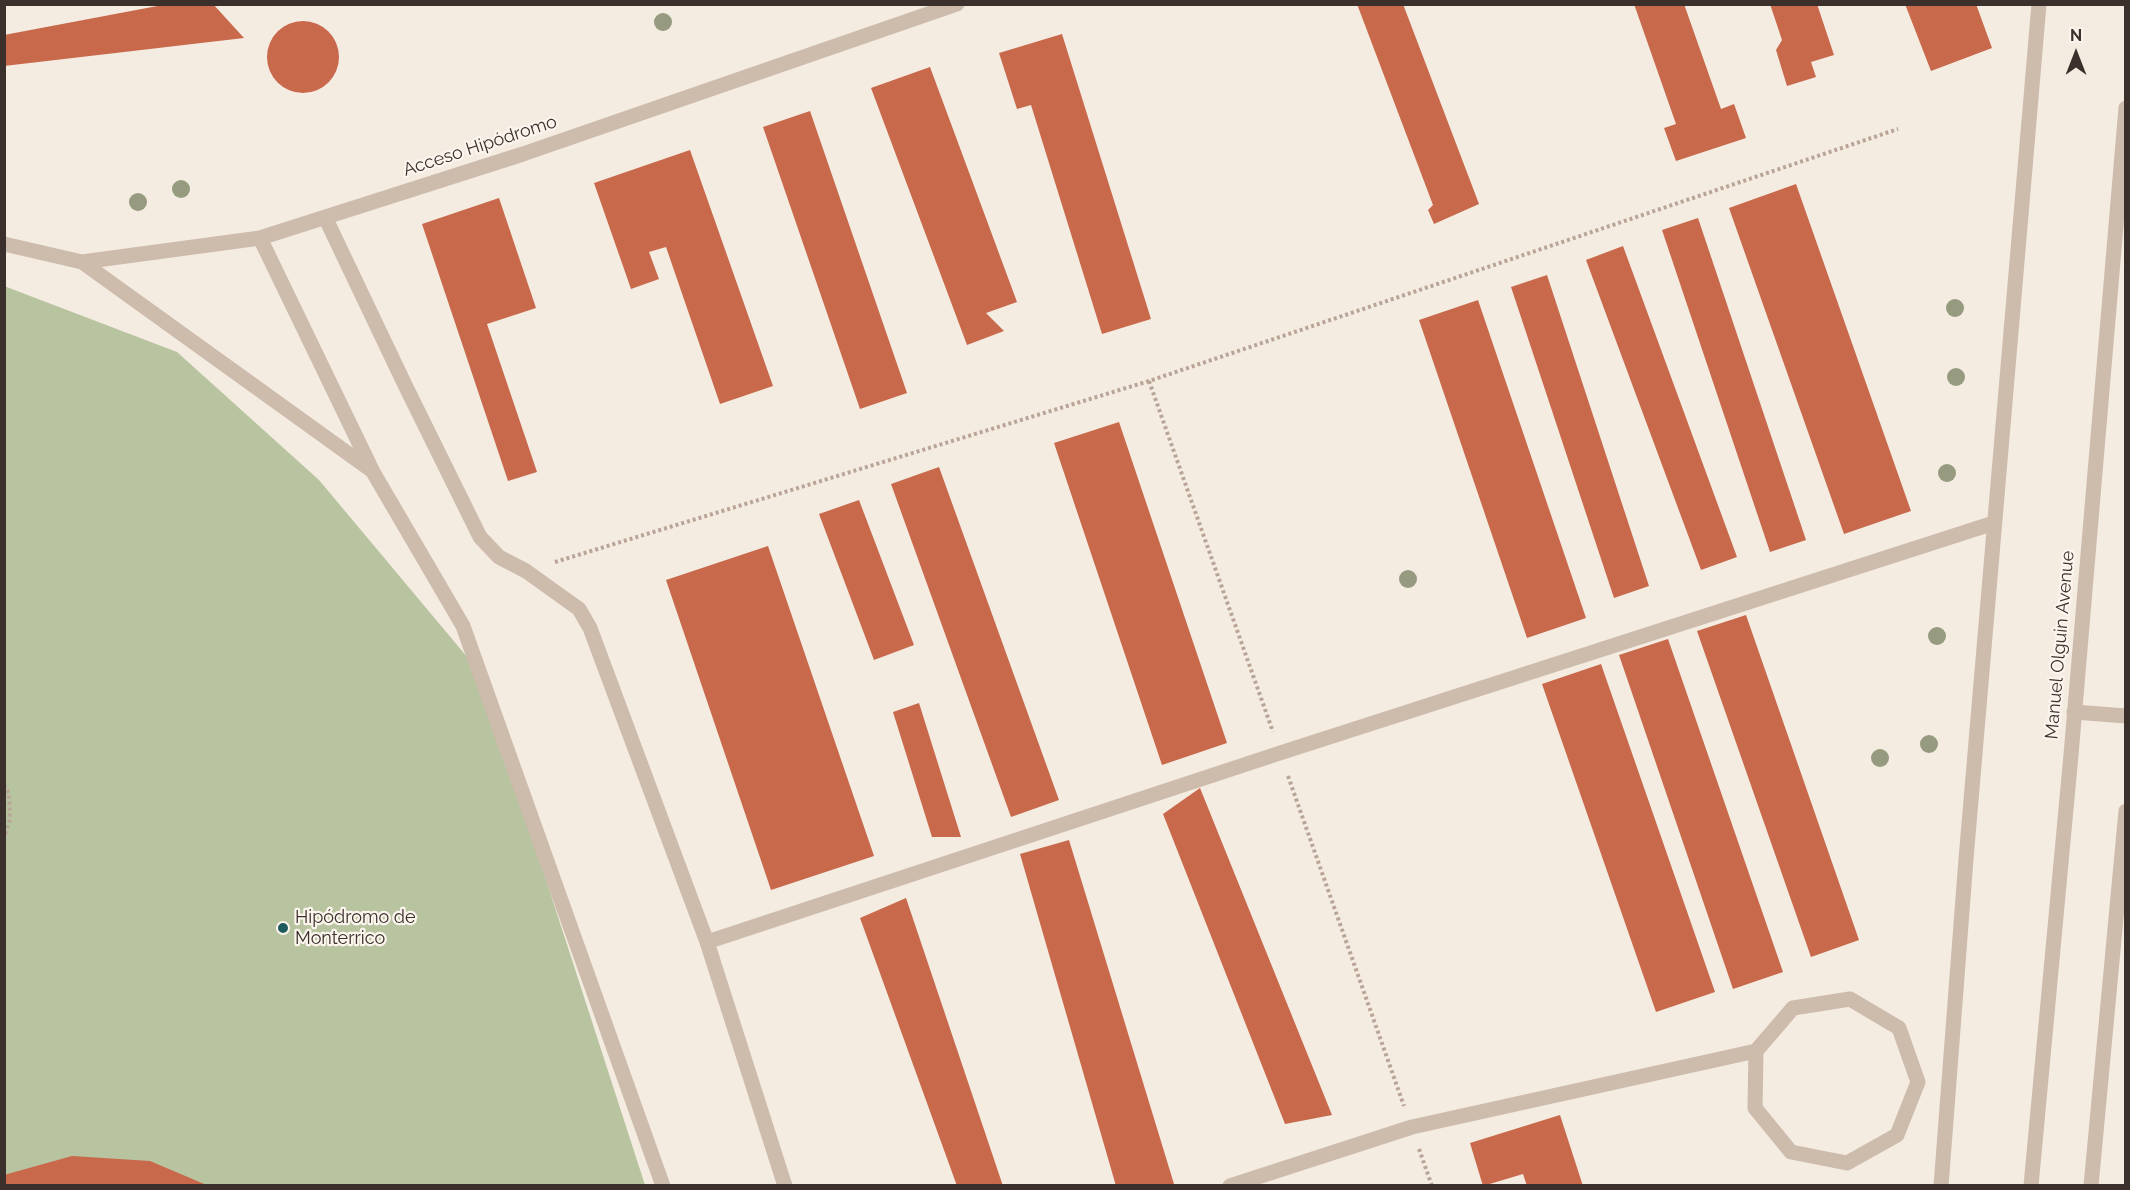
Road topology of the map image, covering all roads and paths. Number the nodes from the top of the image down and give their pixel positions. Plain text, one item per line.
1 (957, 4) edge
2 (2039, 4) edge
3 (2126, 108) edge
4 (1898, 129) dead end
5 (325, 217) junction
6 (260, 238) junction
7 (4, 244) edge
8 (82, 262) junction
9 (1149, 381) junction
10 (373, 472) junction
11 (1994, 523) junction
12 (526, 572) junction
13 (2074, 712) junction
14 (2126, 716) edge
15 (1280, 753) junction
16 (4, 785) edge
17 (2126, 811) edge
18 (4, 839) edge
19 (707, 942) junction
20 (1756, 1051) junction
21 (1412, 1127) junction
22 (663, 1185) edge
23 (784, 1185) edge
24 (1230, 1185) edge
25 (1432, 1185) edge
26 (1941, 1185) edge
27 (2031, 1185) edge
28 (2091, 1185) edge

1 - 5 street, Acceso Hipódromo
2 - 11 street
3 - 13 street, Manuel Olguin Avenue
4 - 9 path
5 - 6 street, Acceso Hipódromo
5 - 12 street
6 - 8 street, Acceso Hipódromo
6 - 10 street
7 - 8 street, Acceso Hipódromo
8 - 10 street
9 - 12 path
9 - 15 path
10 - 22 street
11 - 15 street
11 - 26 street
12 - 19 street
13 - 14 street
13 - 27 street, Manuel Olguin Avenue
15 - 19 street
15 - 21 path
16 - 18 path
17 - 28 street
19 - 23 street
20 - 20 street
20 - 21 street
21 - 24 street
21 - 25 path

